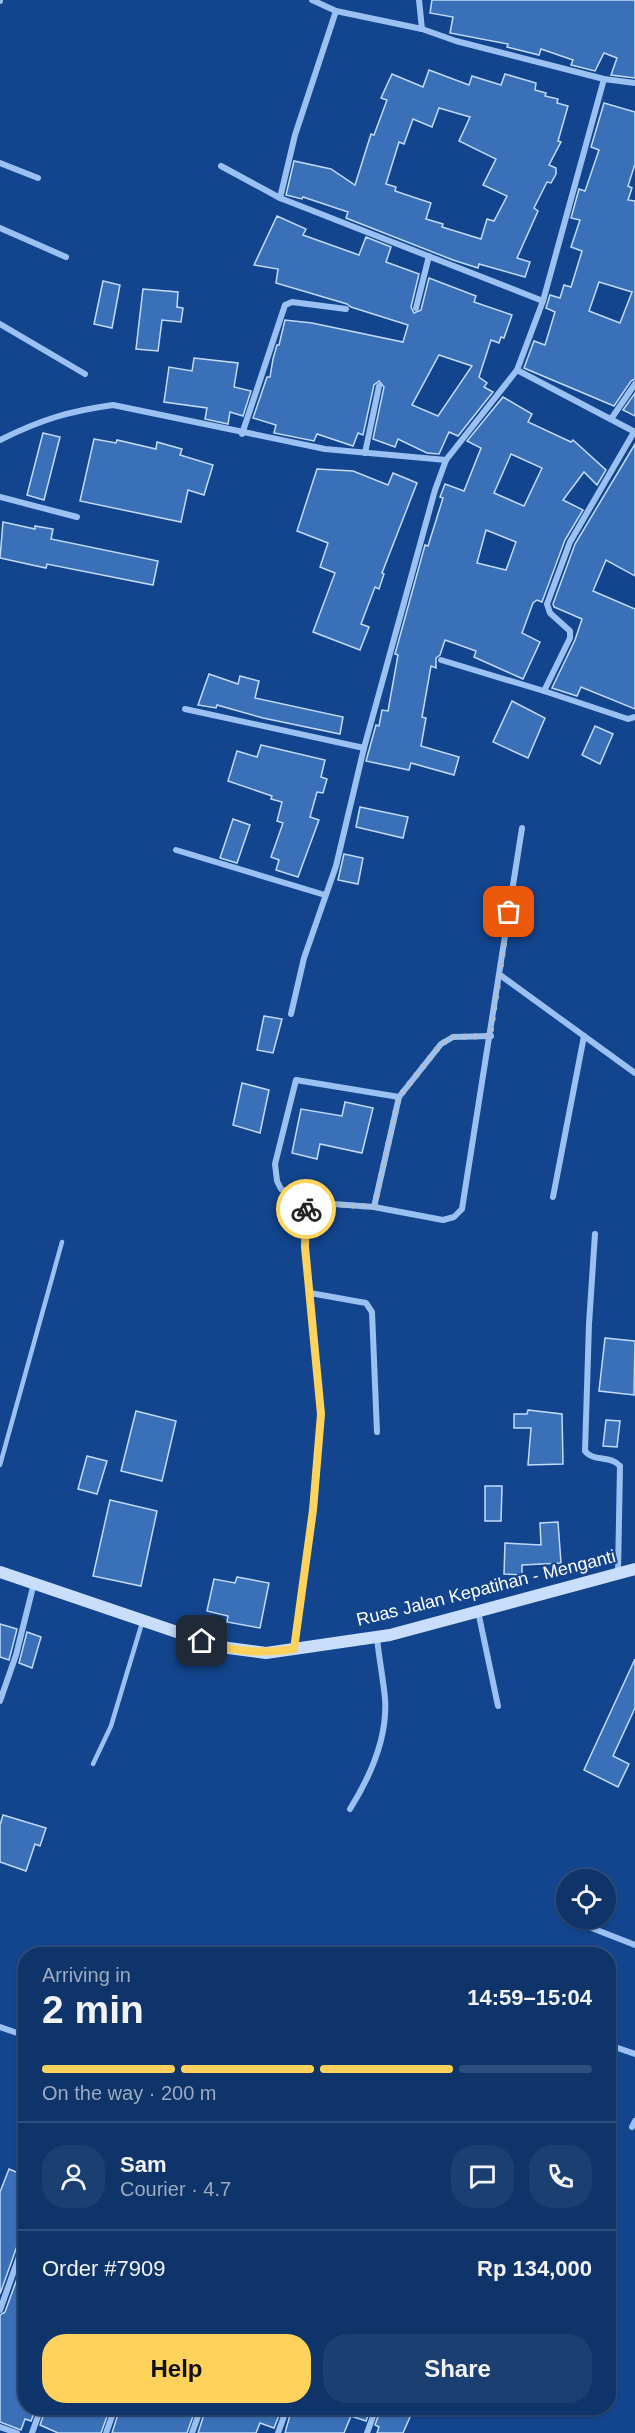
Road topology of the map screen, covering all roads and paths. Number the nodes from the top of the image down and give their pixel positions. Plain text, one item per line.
1 (312, 0) edge
2 (419, 0) edge
3 (336, 10) junction
4 (422, 28) junction
5 (604, 79) junction
6 (635, 83) edge
7 (0, 163) edge
8 (221, 166) dead end
9 (38, 178) dead end
10 (280, 198) junction
11 (0, 228) edge
12 (429, 256) junction
13 (66, 257) dead end
14 (543, 301) junction
15 (416, 308) dead end
16 (346, 309) dead end
17 (0, 324) edge
18 (517, 370) junction
19 (85, 374) dead end
20 (635, 384) edge
21 (379, 386) dead end
22 (611, 419) junction
23 (635, 432) edge
24 (242, 434) junction
25 (0, 440) edge
26 (365, 453) junction
27 (446, 460) junction
28 (0, 497) edge
29 (77, 517) dead end
30 (441, 660) dead end
31 (544, 691) junction
32 (185, 709) dead end
33 (635, 717) edge
34 (364, 748) junction
35 (522, 828) dead end
36 (176, 850) dead end
37 (325, 896) junction
38 (500, 975) junction
39 (291, 1014) dead end
40 (490, 1036) junction
41 (584, 1036) junction
42 (635, 1073) edge
43 (399, 1097) junction
44 (553, 1197) dead end
45 (306, 1202) junction
46 (374, 1207) junction
47 (596, 1234) dead end
48 (62, 1242) dead end
49 (310, 1293) junction
50 (377, 1432) dead end
51 (0, 1465) edge
52 (635, 1569) edge
53 (0, 1572) edge
54 (618, 1573) junction
55 (34, 1584) junction
56 (477, 1611) junction
57 (143, 1621) junction
58 (376, 1638) junction
59 (294, 1649) junction
60 (0, 1701) edge
61 (498, 1706) dead end
62 (93, 1764) dead end
63 (350, 1809) dead end
64 (594, 1929) edge
65 (635, 1945) edge
66 (0, 2027) edge
67 (18, 2033) edge
68 (616, 2047) edge
69 (635, 2054) edge
70 (18, 2259) edge
71 (0, 2310) edge
72 (38, 2415) edge
73 (112, 2415) edge
74 (198, 2415) edge
75 (284, 2415) edge
76 (373, 2415) edge
77 (0, 2427) edge
78 (17, 2433) edge
79 (32, 2433) edge
80 (106, 2433) edge
81 (192, 2433) edge
82 (278, 2433) edge
83 (367, 2433) edge

1 - 3 street
2 - 4 street
3 - 4 street
3 - 10 street
4 - 5 street
5 - 6 street
5 - 14 street
7 - 9 street
8 - 10 street
10 - 12 street
11 - 13 street
12 - 14 street
12 - 15 street
14 - 18 street
16 - 24 street
17 - 19 street
18 - 22 street
18 - 27 street
20 - 22 street
21 - 26 street
22 - 23 street
23 - 31 street
24 - 25 street
24 - 26 street
26 - 27 street
27 - 34 street
28 - 29 street
30 - 31 street
31 - 33 street
32 - 34 street
34 - 37 street
35 - 38 street
36 - 37 street
37 - 39 street
38 - 40 street
38 - 41 street
40 - 43 street
40 - 46 street
41 - 42 street
41 - 44 street
43 - 45 street
43 - 46 street
45 - 46 street
45 - 49 street
47 - 54 street
48 - 51 lane
49 - 50 street
49 - 59 street
52 - 54 main road, Ruas Jalan Kepatihan - Menganti
53 - 55 main road, Ruas Jalan Kepatihan - Menganti
54 - 56 main road, Ruas Jalan Kepatihan - Menganti
55 - 57 main road, Ruas Jalan Kepatihan - Menganti
55 - 60 street
56 - 58 main road, Ruas Jalan Kepatihan - Menganti
56 - 61 street
57 - 59 main road, Ruas Jalan Kepatihan - Menganti
57 - 62 lane
58 - 59 main road, Ruas Jalan Kepatihan - Menganti
58 - 63 street
64 - 65 street
66 - 67 street
68 - 69 street
70 - 71 street
72 - 79 street
73 - 80 street
74 - 81 street
75 - 82 street
76 - 83 street
77 - 78 street

